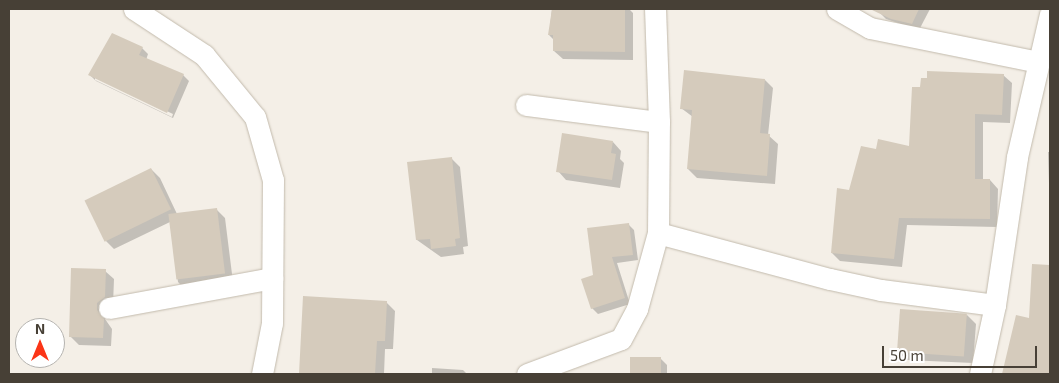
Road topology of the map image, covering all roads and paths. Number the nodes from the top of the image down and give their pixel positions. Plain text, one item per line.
1 (134, 9) edge
2 (655, 9) edge
3 (837, 9) edge
4 (1050, 14) edge
5 (1039, 62) junction
6 (526, 105) dead end
7 (659, 122) junction
8 (658, 233) junction
9 (272, 278) junction
10 (995, 305) junction
11 (109, 308) dead end
12 (262, 374) edge
13 (527, 374) edge
14 (980, 374) edge

1 - 9 street
2 - 7 street
3 - 5 street
4 - 5 street
5 - 10 street
6 - 7 street
7 - 8 street
8 - 10 street
8 - 13 street
9 - 11 street
9 - 12 street
10 - 14 street

